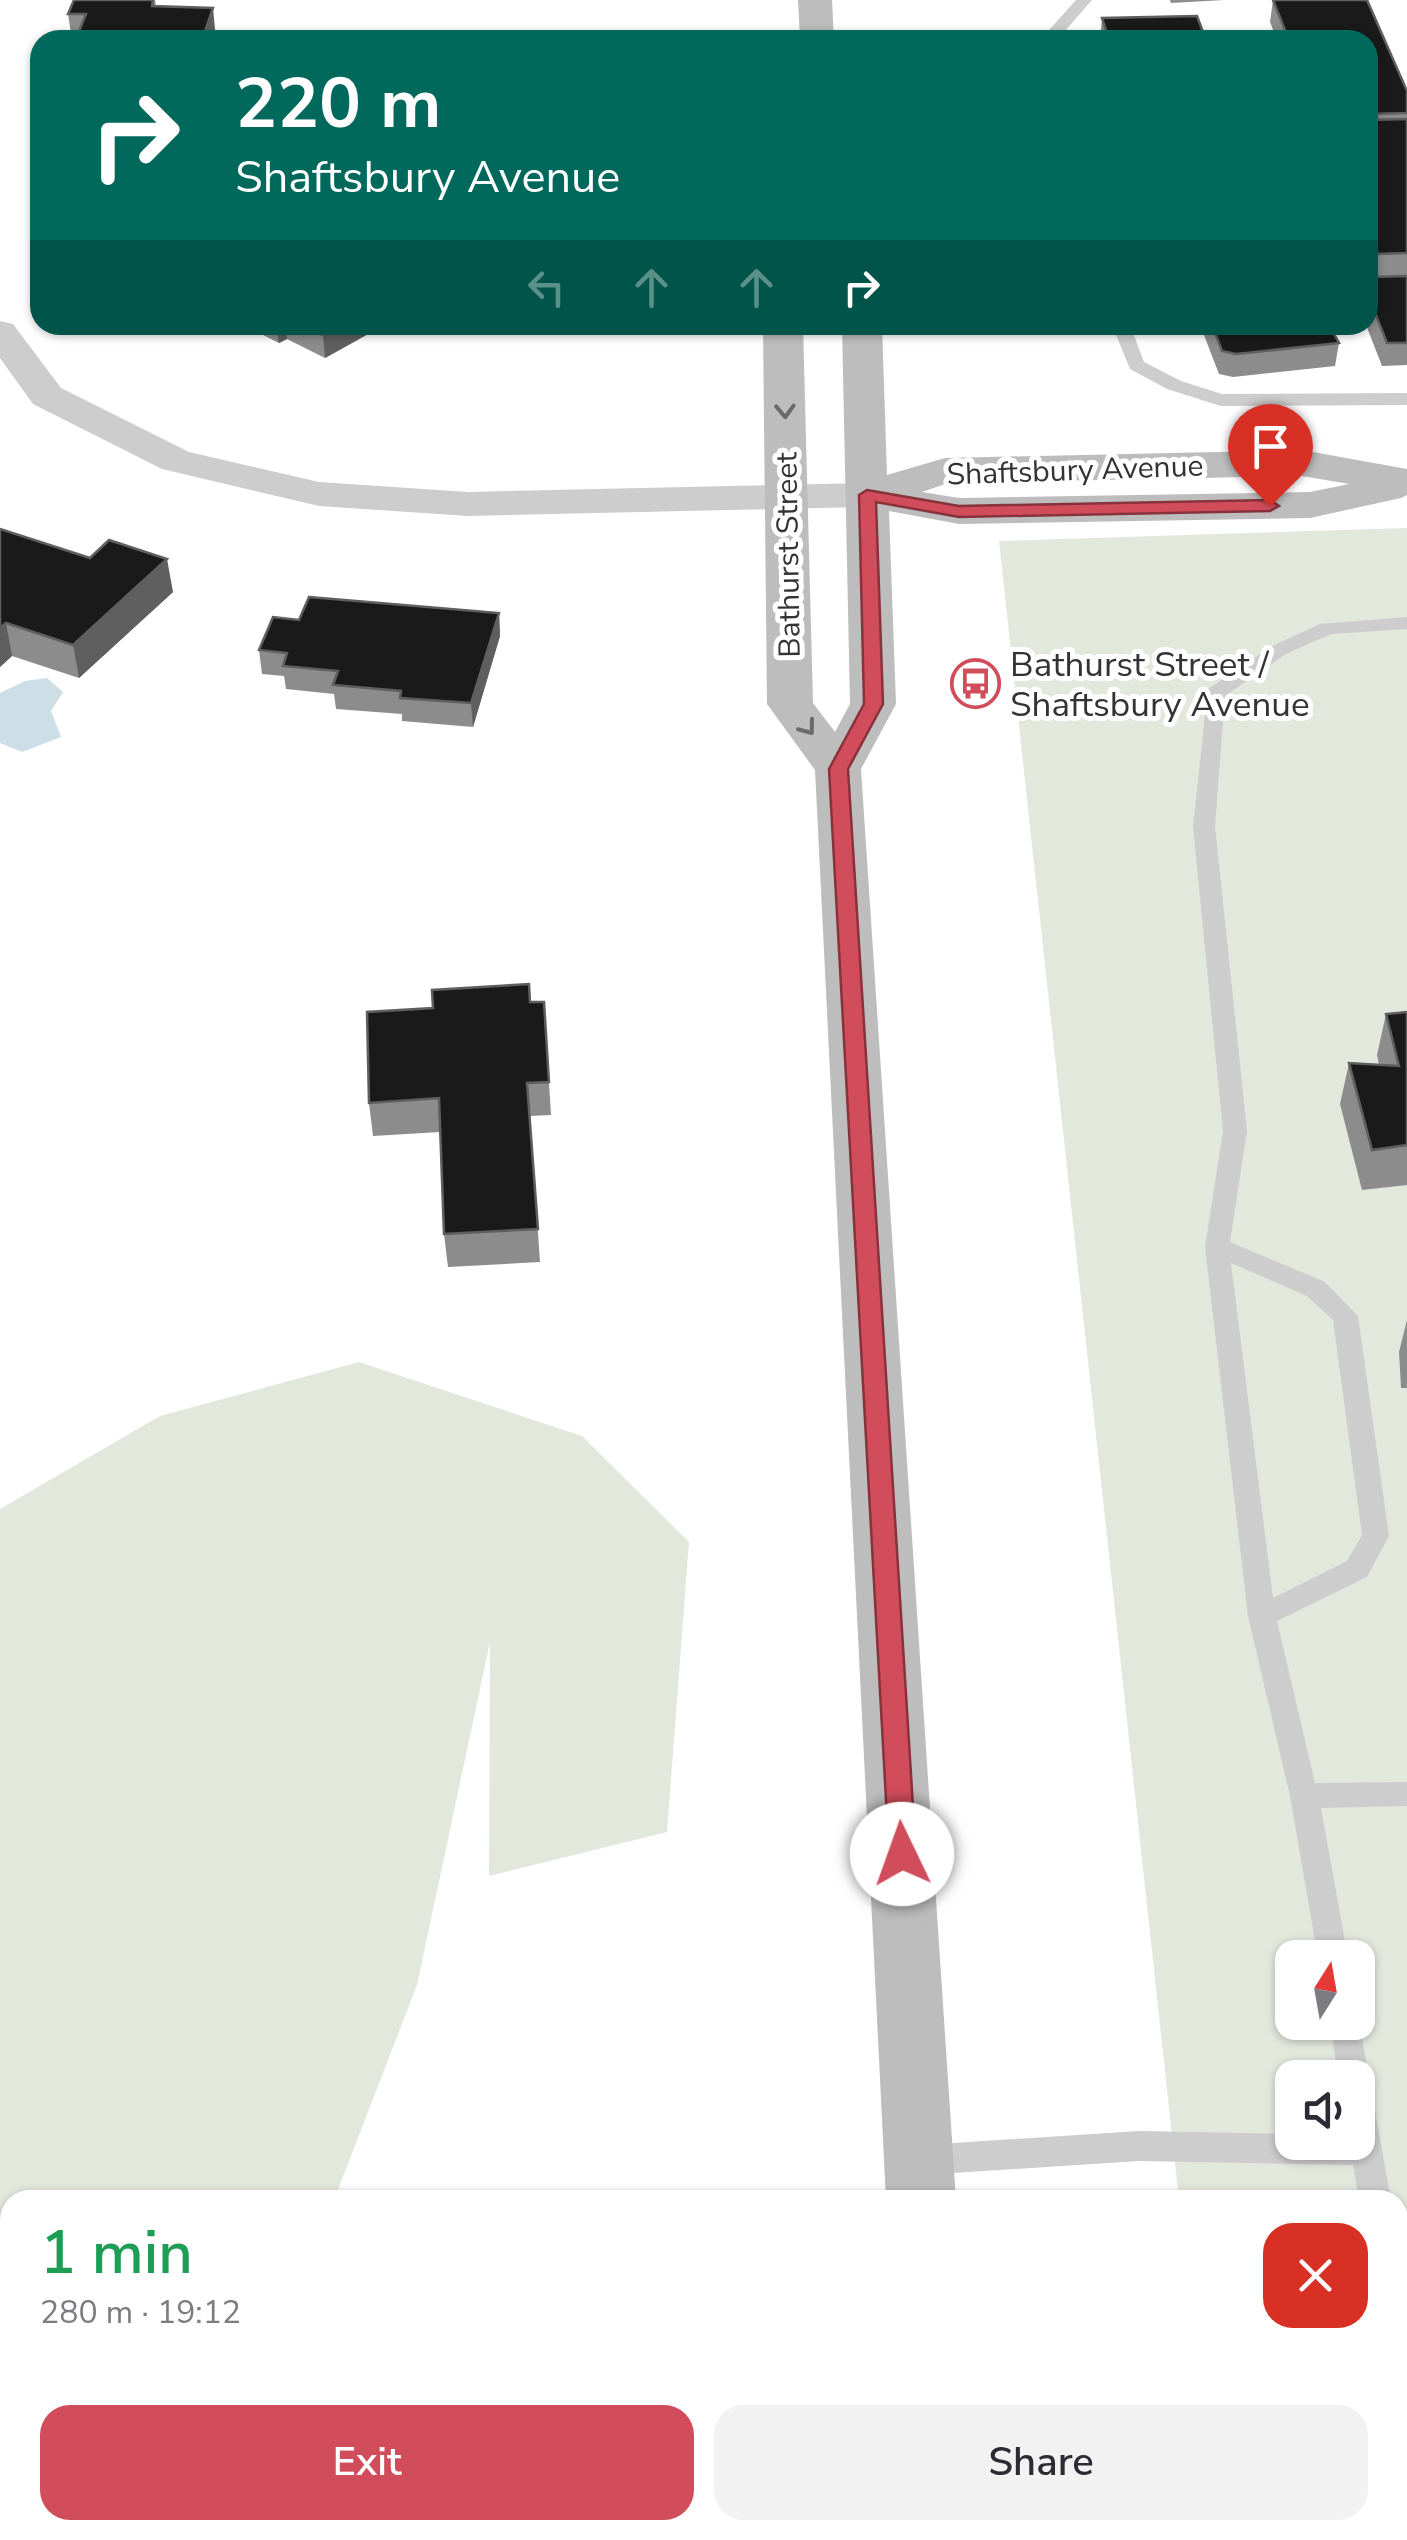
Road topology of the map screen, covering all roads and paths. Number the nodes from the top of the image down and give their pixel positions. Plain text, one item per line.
1 (816, 0) edge
2 (1084, 0) edge
3 (817, 30) edge
4 (1057, 30) edge
5 (0, 332) edge
6 (782, 335) edge
7 (862, 335) edge
8 (1126, 335) edge
9 (1407, 399) edge
10 (1407, 483) edge
11 (867, 495) junction
12 (788, 496) junction
13 (1407, 623) edge
14 (838, 769) junction
15 (1217, 1247) junction
16 (1262, 1616) junction
17 (1407, 1794) edge
18 (1304, 1796) junction
19 (1330, 1940) edge
20 (1275, 2148) edge
21 (1369, 2160) edge
22 (921, 2180) edge
23 (1373, 2190) edge

1 - 3 main road
2 - 4 lane
5 - 12 street
6 -> 12 main road, Bathurst Street
7 - 11 main road
8 - 9 lane
10 - 11 main road, Shaftsbury Avenue
11 - 12 street
11 - 14 main road
12 -> 14 main road, Bathurst Street
13 - 15 lane
14 - 22 main road
15 - 16 lane
15 - 16 lane
16 - 18 lane
17 - 18 lane
18 - 19 lane
20 - 22 lane
21 - 23 lane

